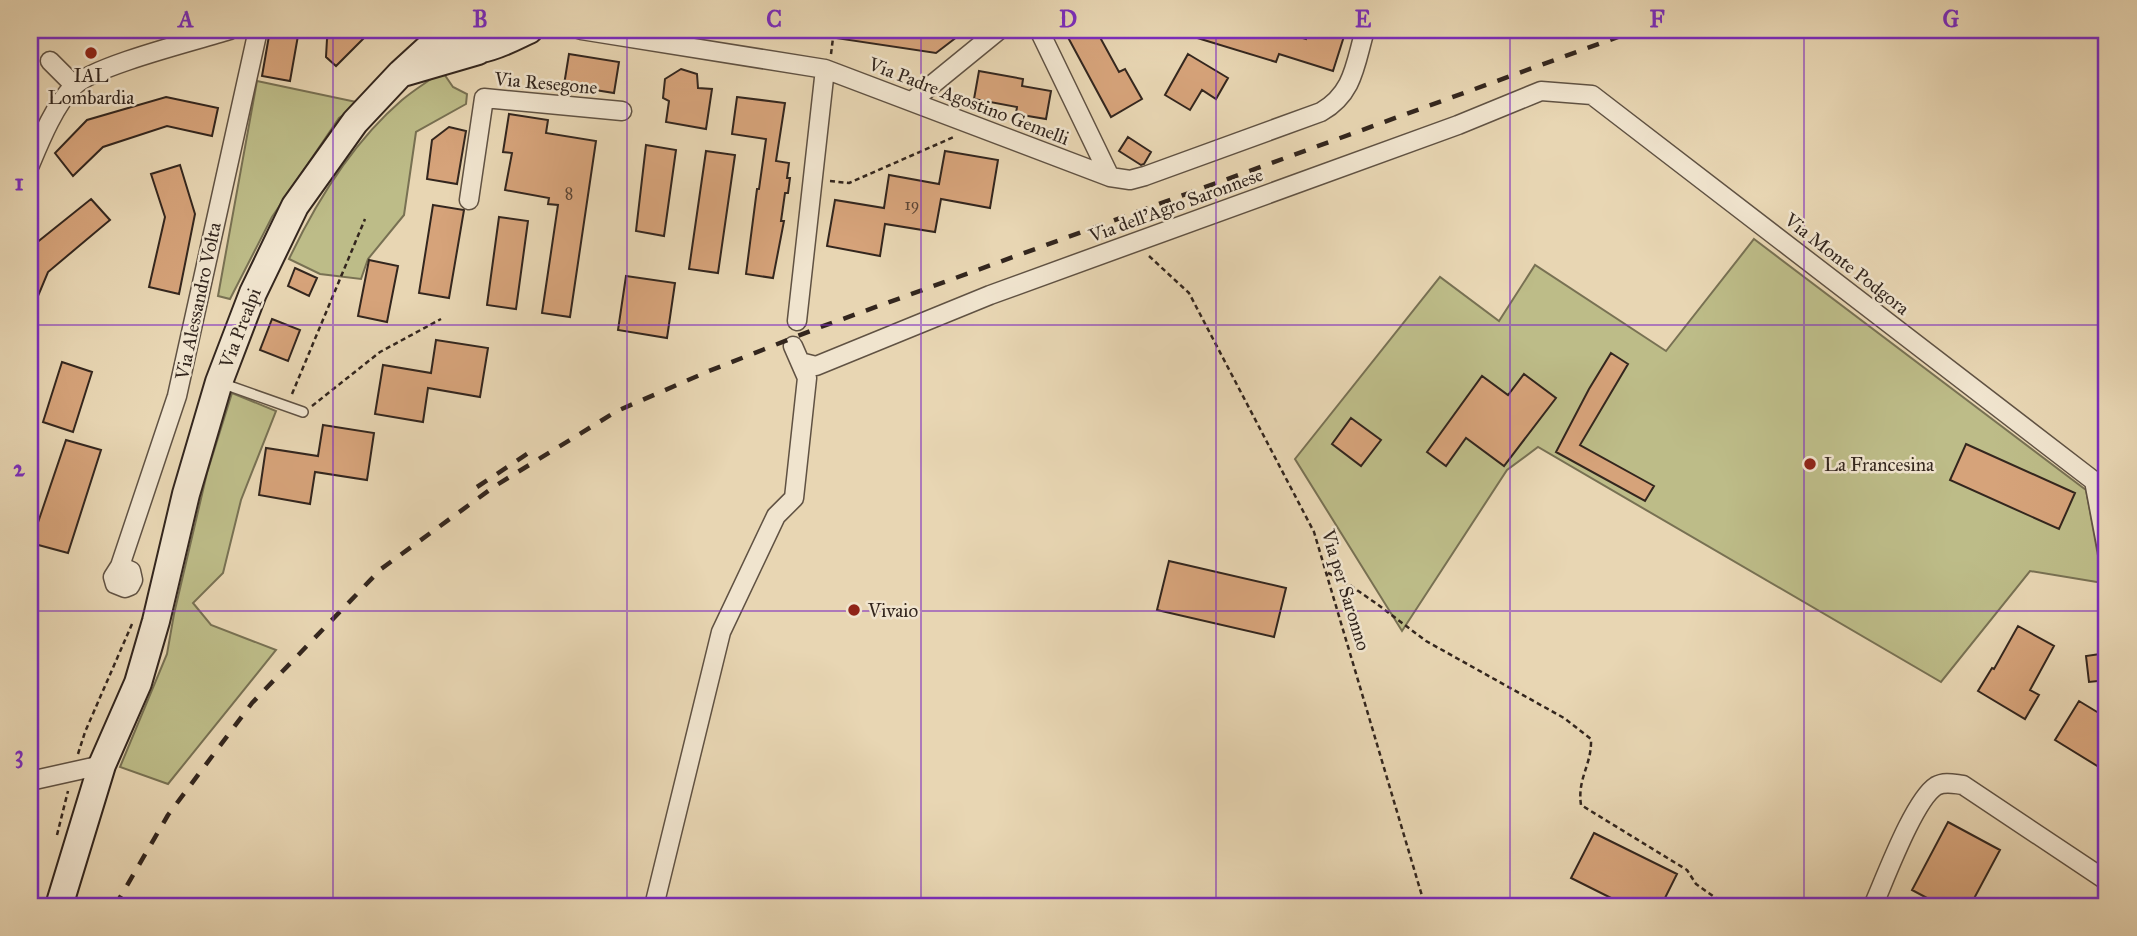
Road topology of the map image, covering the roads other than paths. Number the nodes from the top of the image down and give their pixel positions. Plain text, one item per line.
1 (230, 30) edge
2 (258, 30) edge
3 (450, 30) edge
4 (529, 30) edge
5 (584, 30) edge
6 (999, 30) edge
7 (1039, 30) edge
8 (1365, 30) edge
9 (478, 51) junction
10 (50, 61) dead end
11 (827, 70) junction
12 (401, 73) junction
13 (75, 85) junction
14 (1569, 93) joint
15 (912, 101) junction
16 (622, 111) dead end
17 (30, 165) edge
18 (1110, 177) junction
19 (469, 200) dead end
20 (797, 321) dead end
21 (219, 382) junction
22 (303, 412) road end
23 (2107, 549) edge
24 (120, 566) dead end
25 (102, 765) junction
26 (30, 781) edge
27 (2107, 881) edge
28 (59, 906) edge
29 (654, 906) edge
30 (1873, 906) edge

1 - 13 street
2 - 24 street, Via Alessandro Volta
3 - 9 street
3 - 12 street, Via Prealpi
4 - 9 street
5 - 11 street, Via Padre Agostino Gemelli
6 - 15 street
7 - 18 street
8 - 18 street, Via Padre Agostino Gemelli
9 - 12 street
10 - 13 street
11 - 15 street, Via Padre Agostino Gemelli
11 - 20 street
12 - 21 street, Via Prealpi
13 - 17 street
14 - 23 street, Via Monte Podgora
14 - 29 street, Via dell'Agro Saronnese
15 - 18 street, Via Padre Agostino Gemelli
16 - 19 street, Via Resegone
21 - 22 lane
21 - 25 street, Via Prealpi
25 - 26 street
25 - 28 street
27 - 30 street

